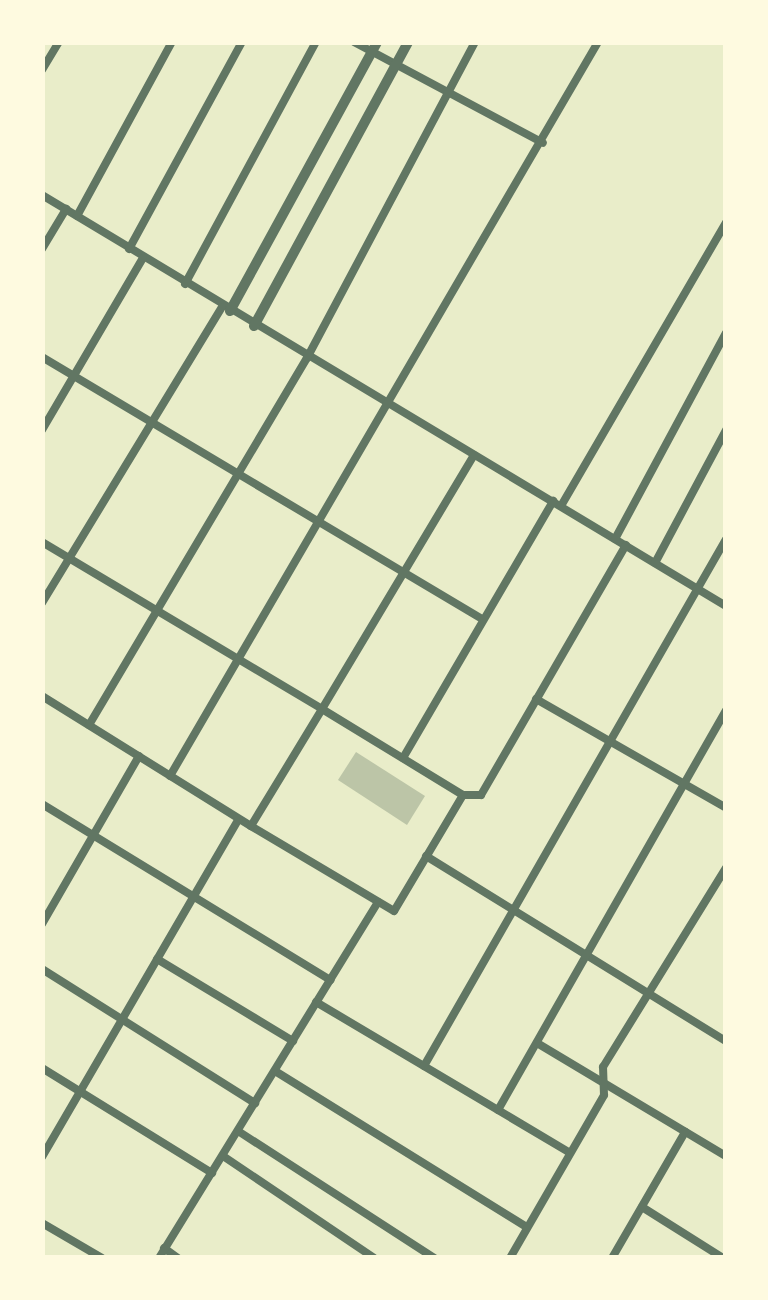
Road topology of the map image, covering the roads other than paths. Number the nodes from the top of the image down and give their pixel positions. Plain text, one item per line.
1 (59, 42) edge
2 (172, 42) edge
3 (242, 42) edge
4 (316, 42) edge
5 (354, 42) edge
6 (408, 42) edge
7 (475, 42) edge
8 (598, 42) edge
9 (375, 48) edge
10 (396, 65) junction
11 (42, 70) edge
12 (448, 93) junction
13 (542, 143) junction
14 (42, 194) edge
15 (66, 209) junction
16 (76, 216) junction
17 (726, 223) edge
18 (42, 249) edge
19 (130, 249) junction
20 (143, 258) junction
21 (186, 284) junction
22 (226, 309) junction
23 (254, 326) junction
24 (726, 333) edge
25 (42, 357) edge
26 (307, 358) junction
27 (74, 376) junction
28 (389, 406) junction
29 (153, 421) junction
30 (42, 430) edge
31 (726, 430) edge
32 (474, 455) junction
33 (240, 474) junction
34 (557, 503) junction
35 (320, 522) junction
36 (726, 538) edge
37 (615, 539) junction
38 (42, 542) edge
39 (626, 545) junction
40 (70, 558) junction
41 (655, 563) junction
42 (404, 572) junction
43 (697, 588) junction
44 (42, 602) edge
45 (726, 606) edge
46 (158, 611) junction
47 (482, 620) junction
48 (240, 660) junction
49 (44, 700) edge
50 (536, 700) junction
51 (322, 709) junction
52 (726, 710) edge
53 (89, 725) junction
54 (610, 742) junction
55 (139, 756) junction
56 (402, 758) junction
57 (170, 776) junction
58 (685, 785) junction
59 (463, 795) junction
60 (42, 804) edge
61 (726, 808) edge
62 (239, 818) junction
63 (251, 826) junction
64 (94, 835) junction
65 (426, 856) junction
66 (726, 868) edge
67 (721, 885) edge
68 (194, 896) junction
69 (378, 902) junction
70 (514, 910) junction
71 (42, 924) edge
72 (588, 956) junction
73 (157, 960) junction
74 (42, 969) edge
75 (330, 980) junction
76 (648, 994) junction
77 (316, 1002) junction
78 (122, 1019) junction
79 (292, 1042) junction
80 (726, 1042) edge
81 (537, 1043) junction
82 (424, 1066) junction
83 (42, 1068) edge
84 (275, 1071) junction
85 (601, 1080) junction
86 (80, 1091) junction
87 (255, 1103) junction
88 (498, 1110) junction
89 (238, 1131) junction
90 (685, 1132) junction
91 (570, 1153) junction
92 (222, 1156) junction
93 (726, 1156) edge
94 (42, 1157) edge
95 (212, 1173) junction
96 (642, 1206) junction
97 (42, 1222) edge
98 (527, 1227) junction
99 (164, 1248) junction
100 (712, 1255) edge
101 (102, 1258) edge
102 (158, 1258) edge
103 (178, 1258) edge
104 (374, 1258) edge
105 (434, 1258) edge
106 (510, 1258) edge
107 (612, 1258) edge
108 (723, 1258) edge

1 - 11 street
2 - 16 street
3 - 19 street
4 - 21 street
5 - 9 street
6 - 10 street
7 - 12 street
8 - 13 street
9 - 10 street
9 - 22 street
10 - 12 street
10 - 23 street
12 - 13 street
12 - 26 street
13 - 28 street
14 - 15 street
15 - 16 street
15 - 18 street
16 - 19 street
17 - 34 street
19 - 20 street
20 - 21 street
20 - 27 street
21 - 22 street
22 - 23 street
22 - 29 street
23 - 26 street
24 - 37 street
25 - 27 street
26 - 28 street
26 - 33 street
27 - 29 street
27 - 30 street
28 - 32 street
28 - 35 street
29 - 33 street
29 - 40 street
31 - 41 street
32 - 34 street
32 - 42 street
33 - 35 street
33 - 46 street
34 - 37 street
34 - 47 street
35 - 42 street
35 - 48 street
36 - 43 street
37 - 39 street
38 - 40 street
39 - 41 street
39 - 50 street
40 - 44 street
40 - 46 street
41 - 43 street
42 - 47 street
42 - 51 street
43 - 45 street
43 - 54 street
46 - 48 street
46 - 53 street
47 - 56 street
48 - 51 street
48 - 57 street
49 - 53 street
50 - 54 street
50 - 59 street
51 - 56 street
51 - 63 street
52 - 58 street
53 - 55 street
54 - 58 street
54 - 70 street
55 - 57 street
55 - 64 street
56 - 59 street
57 - 62 street
58 - 61 street
58 - 72 street
59 - 65 street
60 - 64 street
62 - 63 street
62 - 68 street
63 - 69 street
64 - 68 street
64 - 71 street
65 - 69 street
65 - 70 street
66 - 67 street
67 - 76 street
68 - 73 street
68 - 75 street
69 - 75 street
70 - 72 street
70 - 82 street
72 - 76 street
72 - 81 street
73 - 78 street
73 - 79 street
74 - 78 street
75 - 77 street
76 - 80 street
76 - 85 street
77 - 79 street
77 - 82 street
78 - 86 street
78 - 87 street
79 - 84 street
81 - 85 street
81 - 88 street
82 - 88 street
83 - 86 street
84 - 87 street
84 - 98 street
85 - 90 street
85 - 91 street
86 - 94 street
86 - 95 street
87 - 89 street
88 - 91 street
89 - 92 street
89 - 105 street
90 - 93 street
90 - 96 street
91 - 98 street
92 - 95 street
92 - 104 street
95 - 99 street
96 - 100 street
96 - 107 street
97 - 101 street
98 - 106 street
99 - 102 street
99 - 103 street
100 - 108 street

